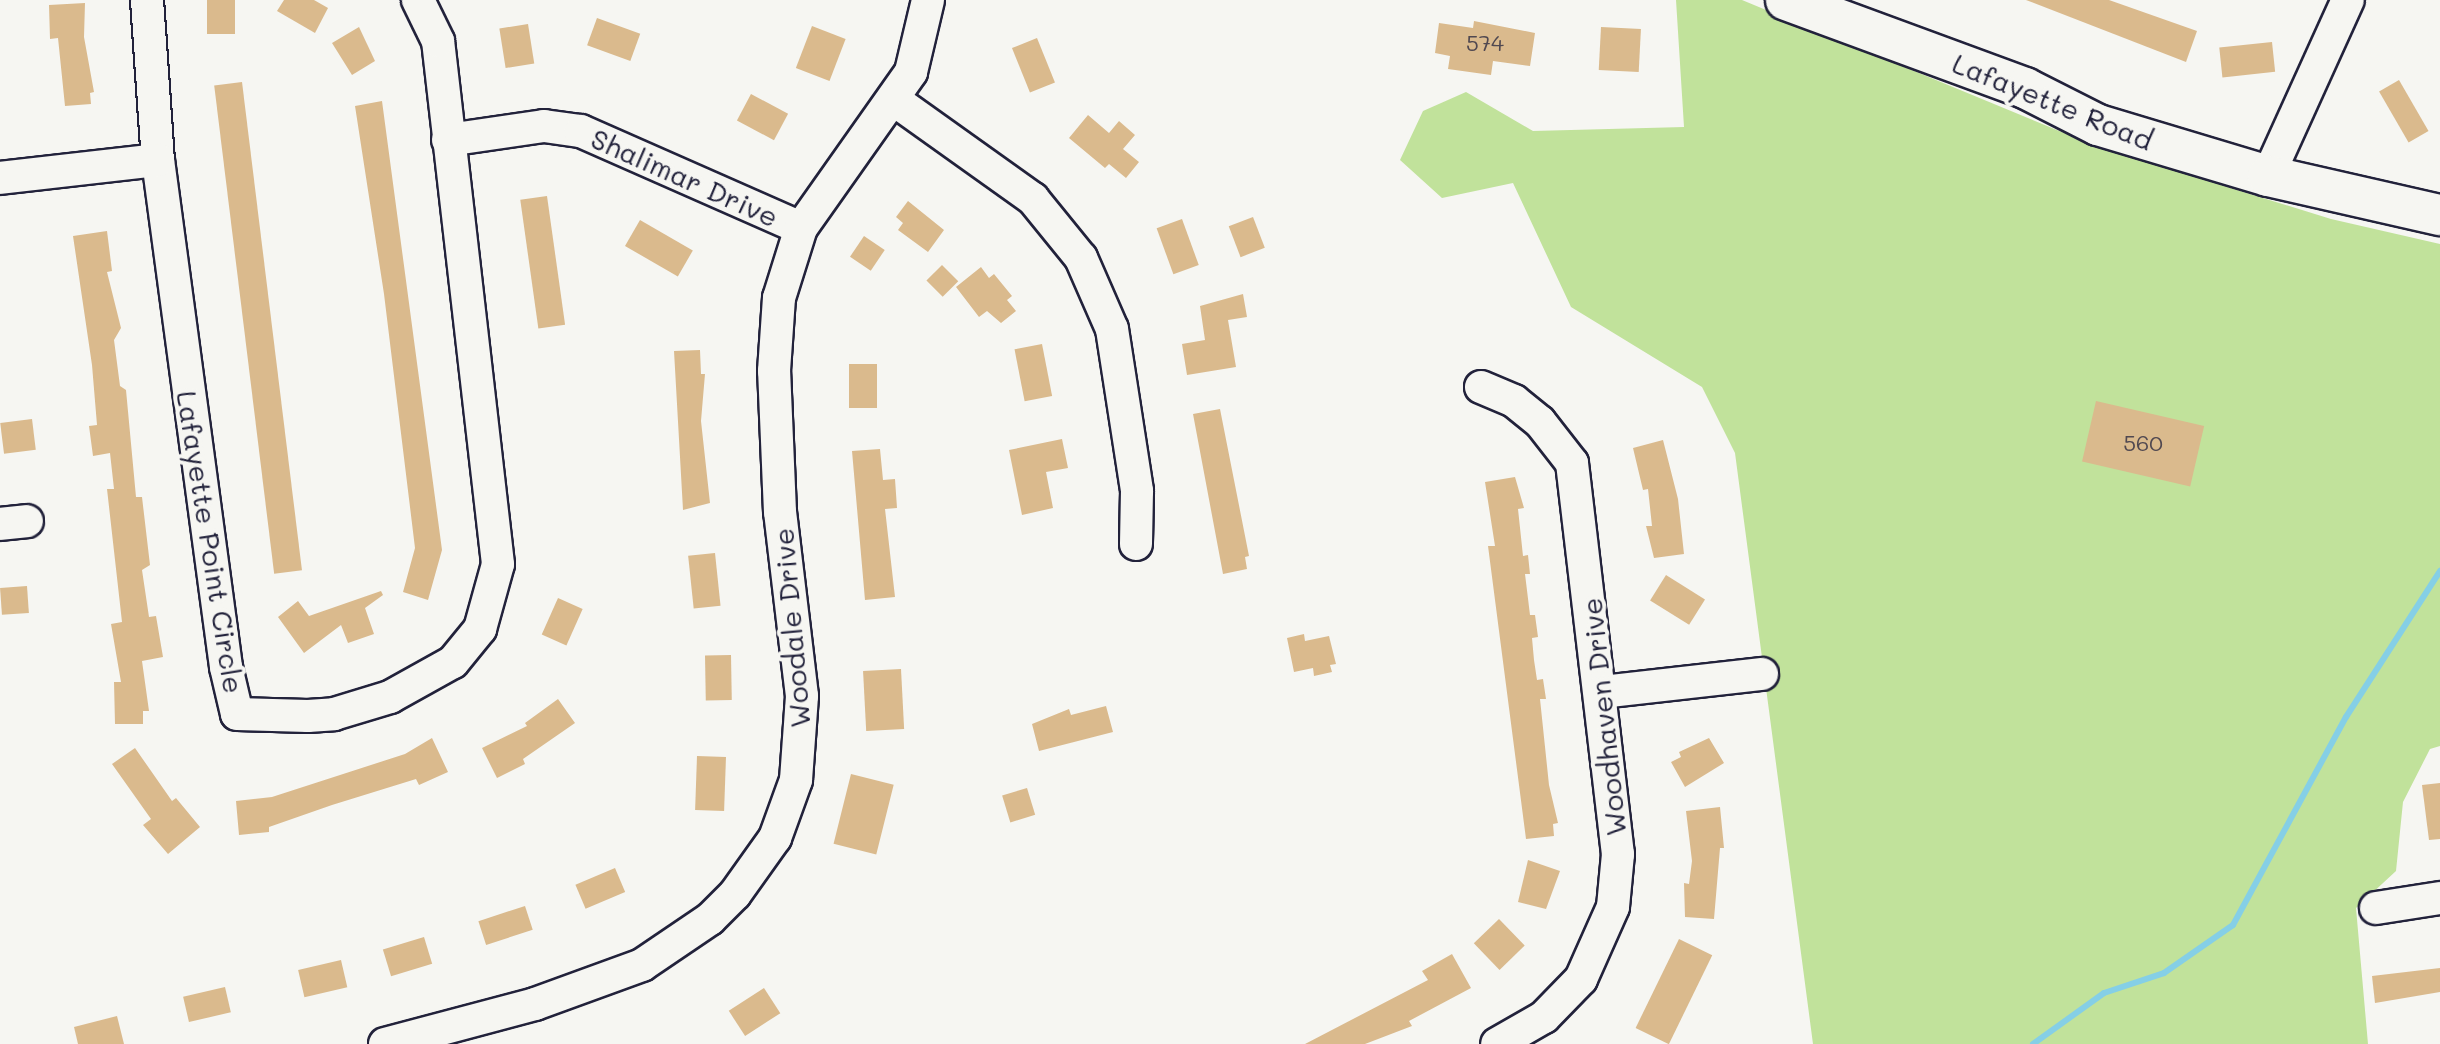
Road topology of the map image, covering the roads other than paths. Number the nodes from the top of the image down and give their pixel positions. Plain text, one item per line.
1 (147, 0) edge
2 (418, 0) edge
3 (928, 0) edge
4 (1786, 0) edge
5 (2348, 0) edge
6 (892, 99) junction
7 (448, 140) junction
8 (158, 160) junction
9 (2268, 176) junction
10 (0, 178) edge
11 (2440, 216) edge
12 (802, 228) junction
13 (1481, 388) dead end
14 (1136, 544) dead end
15 (1762, 674) dead end
16 (1601, 692) junction
17 (2440, 898) edge
18 (2376, 908) dead end
19 (386, 1044) edge
20 (1497, 1044) edge

1 - 8 street, Lafayette Point Circle
2 - 7 street, Lafayette Point Circle
3 - 6 street, Woodale Drive
4 - 9 main road, Lafayette Road
5 - 9 street
6 - 12 street, Woodale Drive
6 - 14 street
7 - 8 street, Lafayette Point Circle
7 - 12 street, Shalimar Drive
8 - 10 street
9 - 11 main road, Lafayette Road
12 - 19 street, Woodale Drive
13 - 16 street, Woodhaven Drive
15 - 16 street
16 - 20 street, Woodhaven Drive
17 - 18 street

